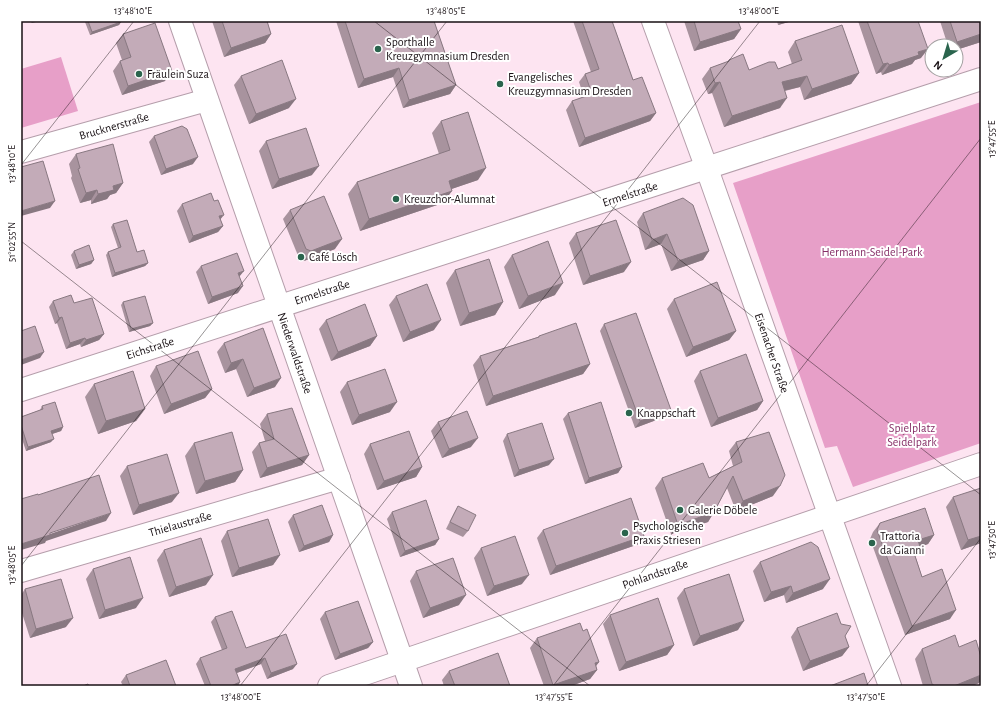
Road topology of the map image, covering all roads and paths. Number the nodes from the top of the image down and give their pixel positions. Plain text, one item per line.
1 (180, 21) edge
2 (653, 21) edge
3 (981, 78) edge
4 (207, 100) junction
5 (21, 152) edge
6 (707, 169) junction
7 (279, 305) junction
8 (21, 390) edge
9 (981, 464) edge
10 (339, 478) junction
11 (830, 515) junction
12 (21, 571) edge
13 (402, 661) junction
14 (329, 686) edge
15 (411, 686) edge
16 (890, 686) edge

1 - 4 street, Niederwaldstraße
2 - 6 street, Eisenacher Straße
3 - 6 street, Ermelstraße
4 - 5 street, Brucknerstraße
4 - 7 street, Niederwaldstraße
6 - 7 street, Ermelstraße
6 - 11 street, Eisenacher Straße
7 - 8 street, Eichstraße
7 - 10 street, Niederwaldstraße
9 - 11 street, Pohlandstraße
10 - 12 street, Thielaustraße
10 - 13 street, Niederwaldstraße
11 - 13 street, Pohlandstraße
11 - 16 street, Eisenacher Straße
13 - 14 street, Pohlandstraße
13 - 15 street, Niederwaldstraße

